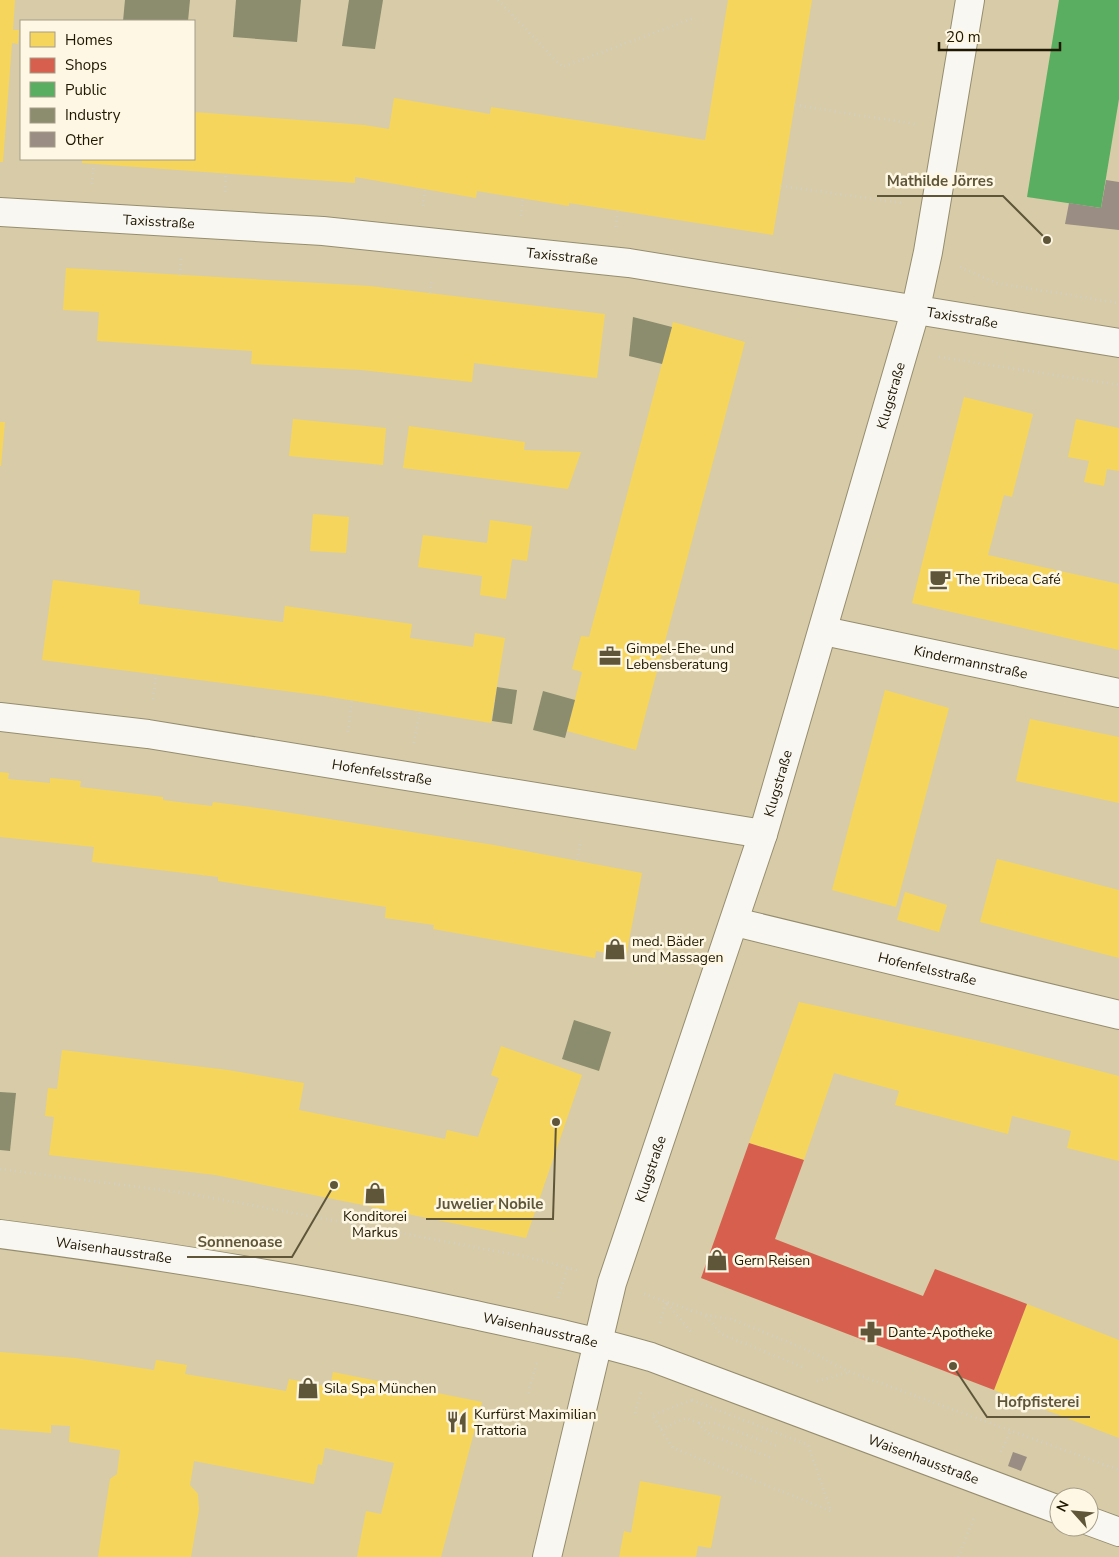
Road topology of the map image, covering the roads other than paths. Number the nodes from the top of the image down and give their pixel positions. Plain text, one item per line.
1 (970, 0) edge
2 (0, 212) edge
3 (915, 312) junction
4 (1119, 343) edge
5 (824, 630) junction
6 (1119, 693) edge
7 (0, 718) edge
8 (763, 834) junction
9 (735, 922) junction
10 (1119, 1015) edge
11 (0, 1234) edge
12 (598, 1341) junction
13 (1049, 1506) edge
14 (1099, 1525) edge
15 (1119, 1532) edge
16 (547, 1557) edge

1 - 3 street, Klugstraße
2 - 3 street, Taxisstraße
3 - 4 street, Taxisstraße
3 - 5 street, Klugstraße
5 - 6 street, Kindermannstraße
5 - 8 street, Klugstraße
7 - 8 street, Hofenfelsstraße
8 - 9 street, Klugstraße
9 - 10 street, Hofenfelsstraße
9 - 12 street, Klugstraße
11 - 12 street, Waisenhausstraße
12 - 13 street, Waisenhausstraße
12 - 16 street, Klugstraße
14 - 15 street

